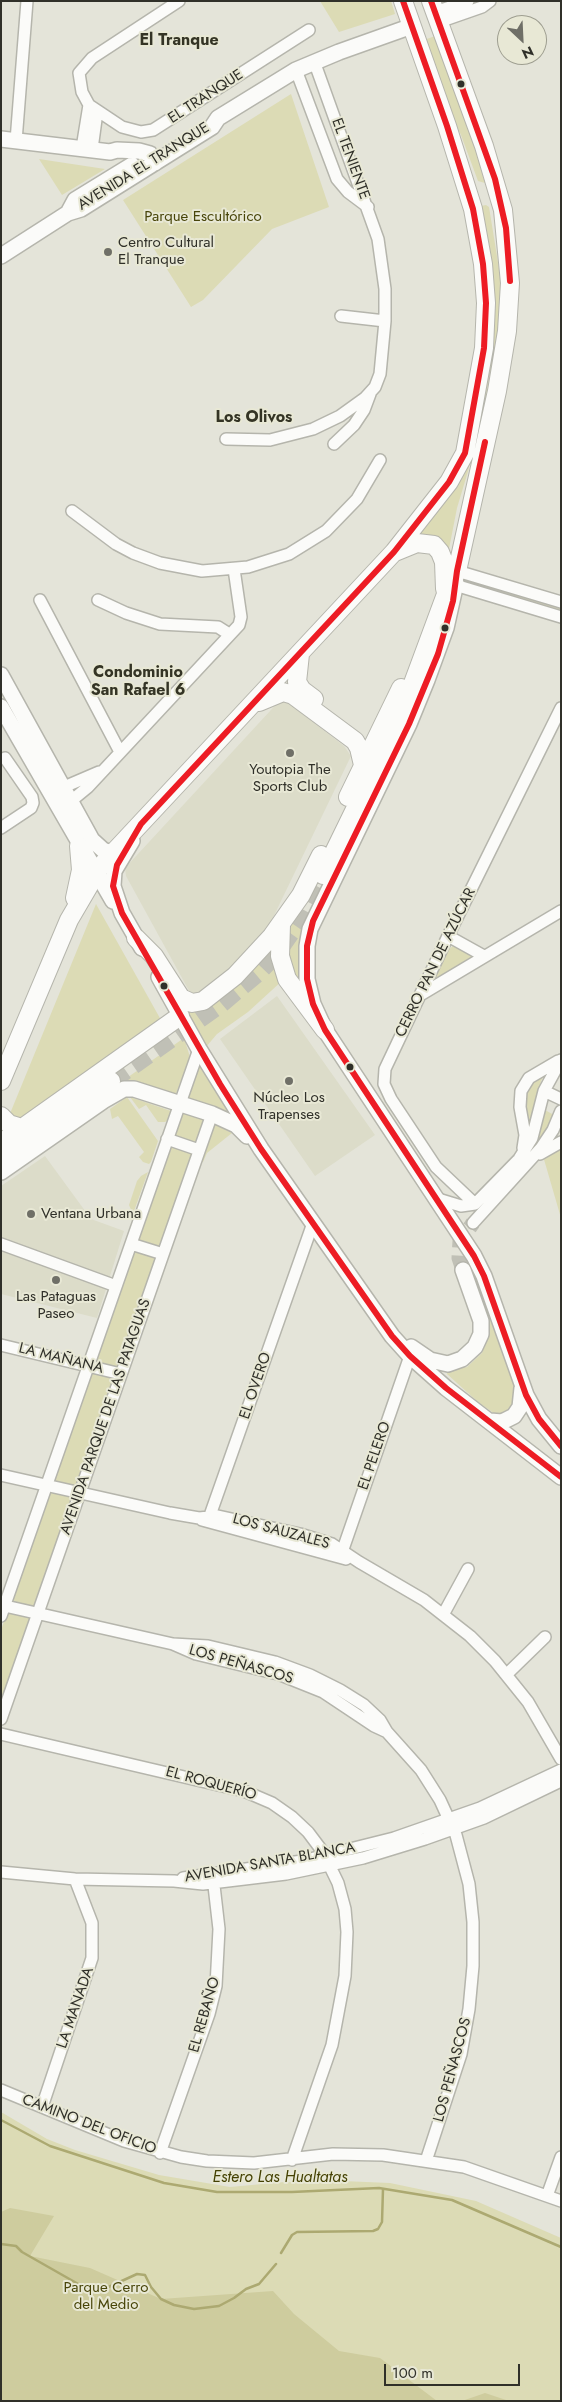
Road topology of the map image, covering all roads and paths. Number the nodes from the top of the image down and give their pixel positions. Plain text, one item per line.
1 (27, 1) edge
2 (179, 1) edge
3 (403, 1) edge
4 (468, 1) edge
5 (490, 1) edge
6 (432, 9) edge
7 (412, 26) junction
8 (309, 30) dead end
9 (314, 61) junction
10 (296, 70) junction
11 (93, 109) junction
12 (332, 110) junction
13 (315, 117) junction
14 (447, 126) junction
15 (9, 140) edge
16 (98, 150) junction
17 (148, 161) junction
18 (113, 176) junction
19 (495, 179) junction
20 (368, 207) junction
21 (473, 209) junction
22 (503, 210) junction
23 (68, 213) junction
24 (1, 256) edge
25 (341, 316) dead end
26 (385, 321) junction
27 (370, 393) junction
28 (226, 439) dead end
29 (334, 444) dead end
30 (380, 460) dead end
31 (72, 511) dead end
32 (394, 552) junction
33 (234, 569) junction
34 (452, 584) junction
35 (40, 600) dead end
36 (98, 600) dead end
37 (561, 602) edge
38 (561, 617) edge
39 (433, 632) junction
40 (229, 634) junction
41 (300, 654) junction
42 (1, 675) edge
43 (254, 704) junction
44 (1, 707) edge
45 (561, 708) edge
46 (383, 723) junction
47 (23, 746) junction
48 (120, 752) junction
49 (3, 759) edge
50 (363, 765) junction
51 (48, 790) junction
52 (68, 794) junction
53 (141, 824) junction
54 (1, 828) edge
55 (80, 846) junction
56 (112, 853) junction
57 (96, 874) junction
58 (323, 875) tunnel mouth
59 (561, 911) edge
60 (122, 913) junction
61 (68, 920) junction
62 (281, 925) junction
63 (448, 936) junction
64 (136, 938) junction
65 (484, 956) junction
66 (422, 994) junction
67 (180, 1016) junction
68 (325, 1030) junction
69 (199, 1049) junction
70 (561, 1060) edge
71 (1, 1081) edge
72 (111, 1081) tunnel mouth
73 (544, 1091) junction
74 (561, 1099) edge
75 (541, 1104) junction
76 (179, 1105) junction
77 (560, 1112) edge
78 (212, 1114) junction
79 (1, 1116) edge
80 (22, 1128) junction
81 (167, 1139) junction
82 (561, 1142) edge
83 (1, 1143) edge
84 (261, 1149) junction
85 (199, 1150) junction
86 (1, 1157) edge
87 (524, 1160) junction
88 (1, 1172) edge
89 (438, 1199) junction
90 (475, 1204) junction
91 (473, 1223) tunnel mouth
92 (313, 1224) junction
93 (326, 1242) junction
94 (1, 1244) edge
95 (131, 1244) junction
96 (304, 1249) junction
97 (163, 1254) junction
98 (463, 1270) tunnel mouth
99 (116, 1286) junction
100 (385, 1327) junction
101 (1, 1345) edge
102 (410, 1356) junction
103 (88, 1365) junction
104 (121, 1374) junction
105 (522, 1387) junction
106 (490, 1421) junction
107 (561, 1446) edge
108 (1, 1475) edge
109 (561, 1477) edge
110 (47, 1485) junction
111 (80, 1493) junction
112 (205, 1519) junction
113 (341, 1553) junction
114 (468, 1570) dead end
115 (2, 1609) edge
116 (38, 1614) junction
117 (444, 1614) junction
118 (545, 1637) dead end
119 (507, 1674) junction
120 (1, 1719) edge
121 (1, 1734) edge
122 (561, 1759) edge
123 (561, 1770) edge
124 (561, 1781) edge
125 (452, 1825) junction
126 (328, 1861) junction
127 (5, 1871) edge
128 (214, 1878) junction
129 (75, 1879) junction
130 (1, 2090) edge
131 (42, 2107) junction
132 (160, 2152) junction
133 (561, 2158) edge
134 (292, 2160) junction
135 (426, 2161) junction
136 (547, 2196) junction
137 (561, 2201) edge

1 - 15 street
2 - 11 street
3 - 7 main road
4 - 6 street
5 - 6 street
6 - 7 main road
6 - 19 main road
7 - 9 main road, AVENIDA EL TRANQUE
7 - 14 main road
8 - 11 street, EL TRANQUE
9 - 10 main road, AVENIDA EL TRANQUE
9 - 12 street, EL TENIENTE
10 - 13 street, EL TENIENTE
10 - 17 main road, AVENIDA EL TRANQUE
11 - 16 street
12 - 13 street, EL TENIENTE
12 - 20 street, EL TENIENTE
13 - 20 street, EL TENIENTE
14 - 19 main road
14 - 21 main road
15 - 16 main road
16 - 17 main road
16 - 18 main road
17 - 18 main road, AVENIDA EL TRANQUE
17 - 23 main road, AVENIDA EL TRANQUE
18 - 23 main road, AVENIDA EL TRANQUE
19 - 22 main road
20 - 26 street, EL TENIENTE
21 - 22 main road
21 - 32 main road
22 - 34 main road
23 - 24 main road, AVENIDA EL TRANQUE
25 - 26 street
26 - 27 street, EL TENIENTE
27 - 28 street, EL TENIENTE
27 - 29 street, EL TENIENTE
30 - 33 street
31 - 33 street
32 - 34 main road
32 - 41 main road
33 - 40 street
34 - 37 street
34 - 38 street
34 - 39 main road
34 - 68 main road
35 - 48 street
36 - 40 street
39 - 46 main road
39 - 58 main road
40 - 48 street
41 - 43 main road
41 - 46 main road
42 - 52 main road
43 - 50 main road
43 - 53 main road
44 - 47 main road
45 - 63 street, CERRO PAN DE AZÚCAR
46 - 50 main road
47 - 49 street
47 - 51 main road
48 - 52 street
49 - 54 street
50 - 62 main road
51 - 52 main road
51 - 55 main road
52 - 56 main road
53 - 56 main road
53 - 60 main road
55 - 57 main road
55 - 61 main road
56 - 57 main road
57 - 60 main road
57 - 61 main road
59 - 65 street
60 - 64 main road
61 - 71 main road
62 - 64 main road
62 - 68 main road
63 - 65 street
63 - 66 street, CERRO PAN DE AZÚCAR
64 - 67 main road
65 - 66 street
66 - 90 street, CERRO PAN DE AZÚCAR
67 - 69 main road
67 - 80 main road
68 - 89 main road
69 - 76 street
69 - 84 main road
70 - 73 street
70 - 87 street
72 - 86 main road
73 - 74 street
73 - 75 street
75 - 77 street
75 - 87 street
76 - 78 main road
76 - 81 street
76 - 88 main road
77 - 87 street
78 - 84 main road
78 - 85 street, AVENIDA PARQUE DE LAS PATAGUAS
79 - 80 main road
80 - 83 main road
81 - 85 street
81 - 95 street
82 - 87 street
84 - 92 main road
85 - 97 street, AVENIDA PARQUE DE LAS PATAGUAS
87 - 90 street
87 - 91 street
89 - 90 street
89 - 105 main road
92 - 93 main road
92 - 96 street, EL OVERO
93 - 96 street
93 - 100 main road
94 - 99 street
95 - 97 street
95 - 99 street
96 - 112 street, EL OVERO
97 - 104 street, AVENIDA PARQUE DE LAS PATAGUAS
98 - 100 main road
99 - 103 street
100 - 102 main road
101 - 103 street, LA MAÑANA
102 - 106 main road
102 - 113 street, EL PELERO
103 - 104 street, LA MAÑANA
103 - 110 street
104 - 111 street, AVENIDA PARQUE DE LAS PATAGUAS
105 - 106 main road
105 - 107 main road
106 - 109 main road
108 - 110 street, LOS SAUZALES
110 - 111 street, LOS SAUZALES
110 - 115 street
111 - 112 street, LOS SAUZALES
111 - 116 street, AVENIDA PARQUE DE LAS PATAGUAS
112 - 113 street, LOS SAUZALES
113 - 117 street, LOS SAUZALES
114 - 117 street
115 - 116 street, LOS PEÑASCOS
116 - 120 street, AVENIDA PARQUE DE LAS PATAGUAS
116 - 125 street, LOS PEÑASCOS
117 - 119 street, LOS SAUZALES
118 - 119 street
119 - 122 street, LOS SAUZALES
121 - 126 street, EL ROQUERÍO
123 - 125 street, AVENIDA SANTA BLANCA
124 - 125 street, AVENIDA SANTA BLANCA
125 - 126 street, AVENIDA SANTA BLANCA
125 - 135 street, LOS PEÑASCOS
126 - 128 street, AVENIDA SANTA BLANCA
126 - 134 street, EL ROQUERÍO
127 - 129 street, AVENIDA SANTA BLANCA
128 - 129 street, AVENIDA SANTA BLANCA
128 - 132 street, EL REBAÑO
129 - 131 street, LA MANADA
130 - 131 street, CAMINO DEL OFICIO
131 - 132 street, CAMINO DEL OFICIO
132 - 134 street, CAMINO DEL OFICIO
133 - 136 street
134 - 135 street, CAMINO DEL OFICIO
135 - 136 street, CAMINO DEL OFICIO
136 - 137 street, CAMINO DEL OFICIO

